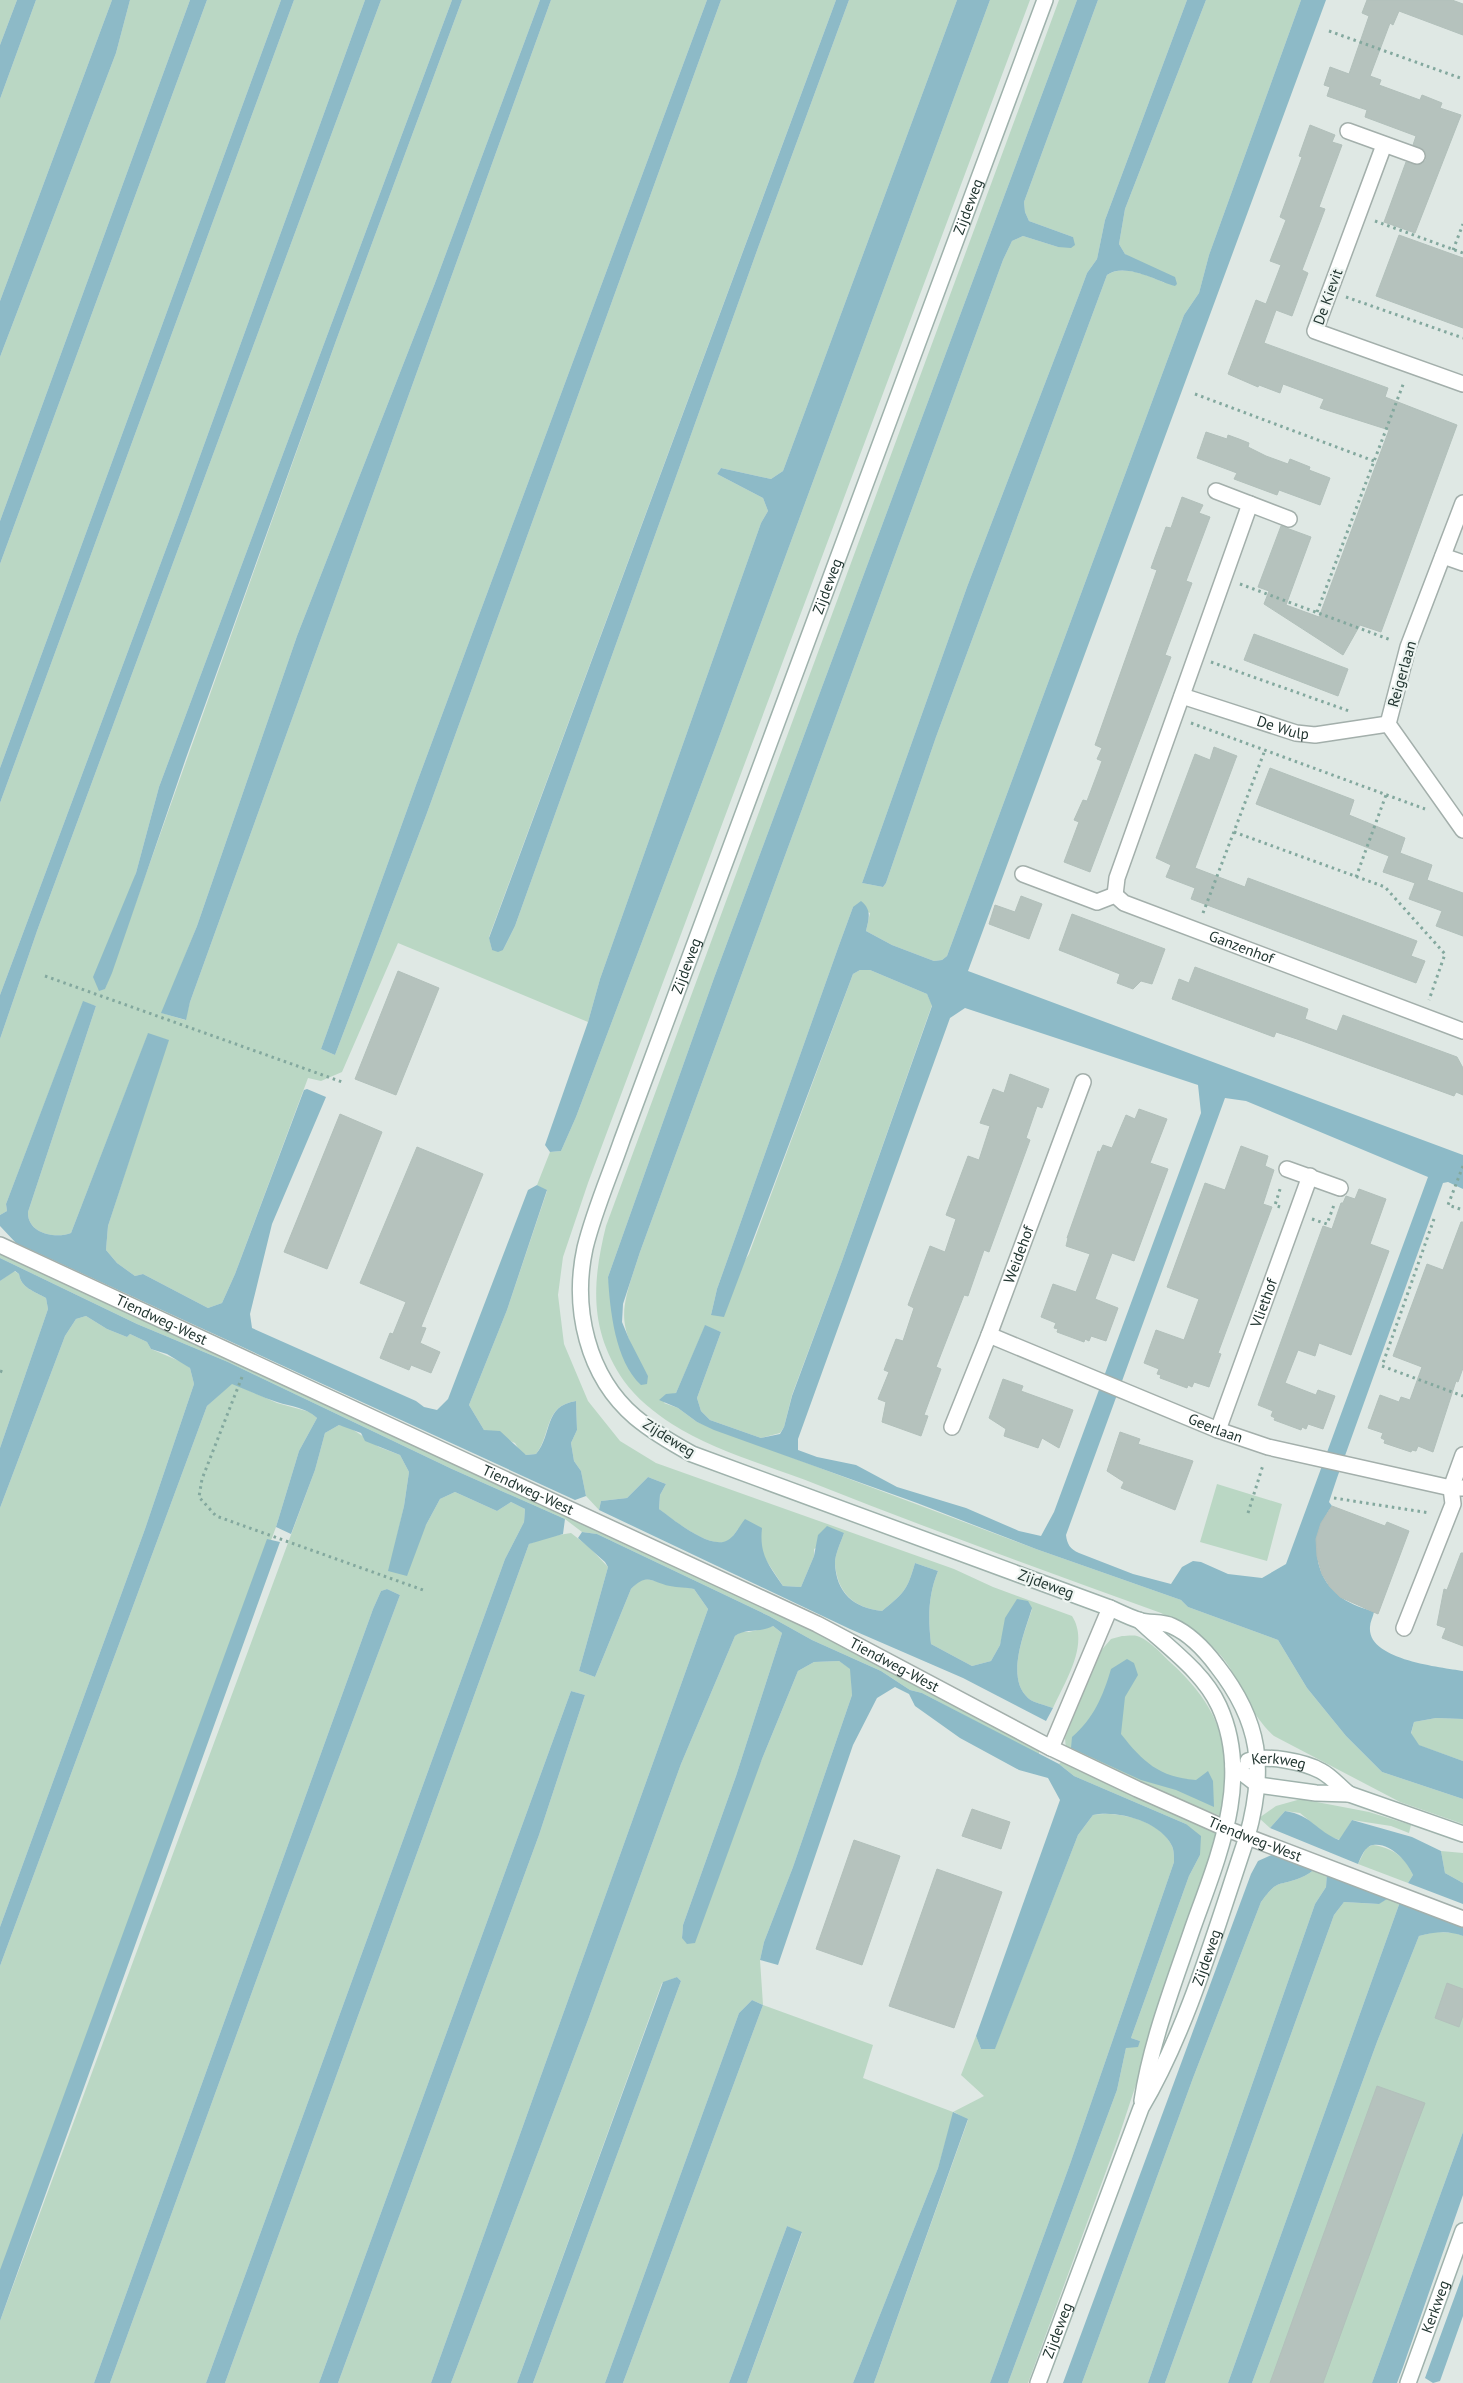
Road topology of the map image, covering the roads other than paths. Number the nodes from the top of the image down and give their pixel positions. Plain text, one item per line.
1 (1045, 0) edge
2 (1348, 131) dead end
3 (1384, 145) junction
4 (1418, 156) dead end
5 (1463, 384) edge
6 (1216, 490) dead end
7 (1463, 503) edge
8 (1250, 504) junction
9 (1289, 519) dead end
10 (1443, 556) junction
11 (1463, 563) edge
12 (1182, 696) junction
13 (1388, 724) junction
14 (1463, 830) edge
15 (1022, 874) dead end
16 (1115, 895) junction
17 (1463, 1031) edge
18 (1083, 1082) dead end
19 (1288, 1168) dead end
20 (1310, 1176) junction
21 (1340, 1188) dead end
22 (0, 1245) edge
23 (989, 1336) junction
24 (952, 1426) dead end
25 (1218, 1430) junction
26 (1463, 1455) edge
27 (1457, 1488) edge
28 (1110, 1608) junction
29 (1139, 1620) junction
30 (1404, 1628) dead end
31 (1051, 1748) junction
32 (1257, 1757) junction
33 (1233, 1766) junction
34 (1258, 1785) junction
35 (1348, 1794) junction
36 (1227, 1829) junction
37 (1463, 1834) edge
38 (1247, 1837) junction
39 (1463, 1919) edge
40 (1141, 2108) junction
41 (1463, 2231) edge
42 (1038, 2383) edge
43 (1408, 2383) edge

1 - 28 street, Zijdeweg
2 - 3 street
3 - 4 street
3 - 5 street, De Kievit
6 - 8 street
7 - 10 street, Reigerlaan
8 - 9 street
8 - 12 street
10 - 11 street
10 - 13 street, Reigerlaan
12 - 13 street, De Wulp
12 - 16 street
13 - 14 street, Reigerlaan
15 - 16 street
16 - 17 street, Ganzenhof
18 - 23 street, Weidehof
19 - 20 street
20 - 21 street
20 - 25 street, Vliethof
22 - 31 street, Tiendweg-West
23 - 24 street, Weidehof
23 - 25 street, Geerlaan
25 - 27 street, Geerlaan
26 - 27 street
27 - 30 street
28 - 29 street, Zijdeweg
28 - 31 street
29 - 32 street, Zijdeweg
29 - 33 street, Zijdeweg
31 - 36 street, Tiendweg-West
32 - 33 street, Kerkweg
32 - 34 street, Zijdeweg
32 - 35 street, Kerkweg
33 - 34 street, Kerkweg
33 - 36 street, Zijdeweg
34 - 35 street, Kerkweg
34 - 38 street, Zijdeweg
35 - 37 street, Kerkweg
36 - 38 street, Tiendweg-West
36 - 40 street, Zijdeweg
38 - 39 street, Tiendweg-West
38 - 40 street, Zijdeweg
40 - 42 street, Zijdeweg
41 - 43 street, Kerkweg

